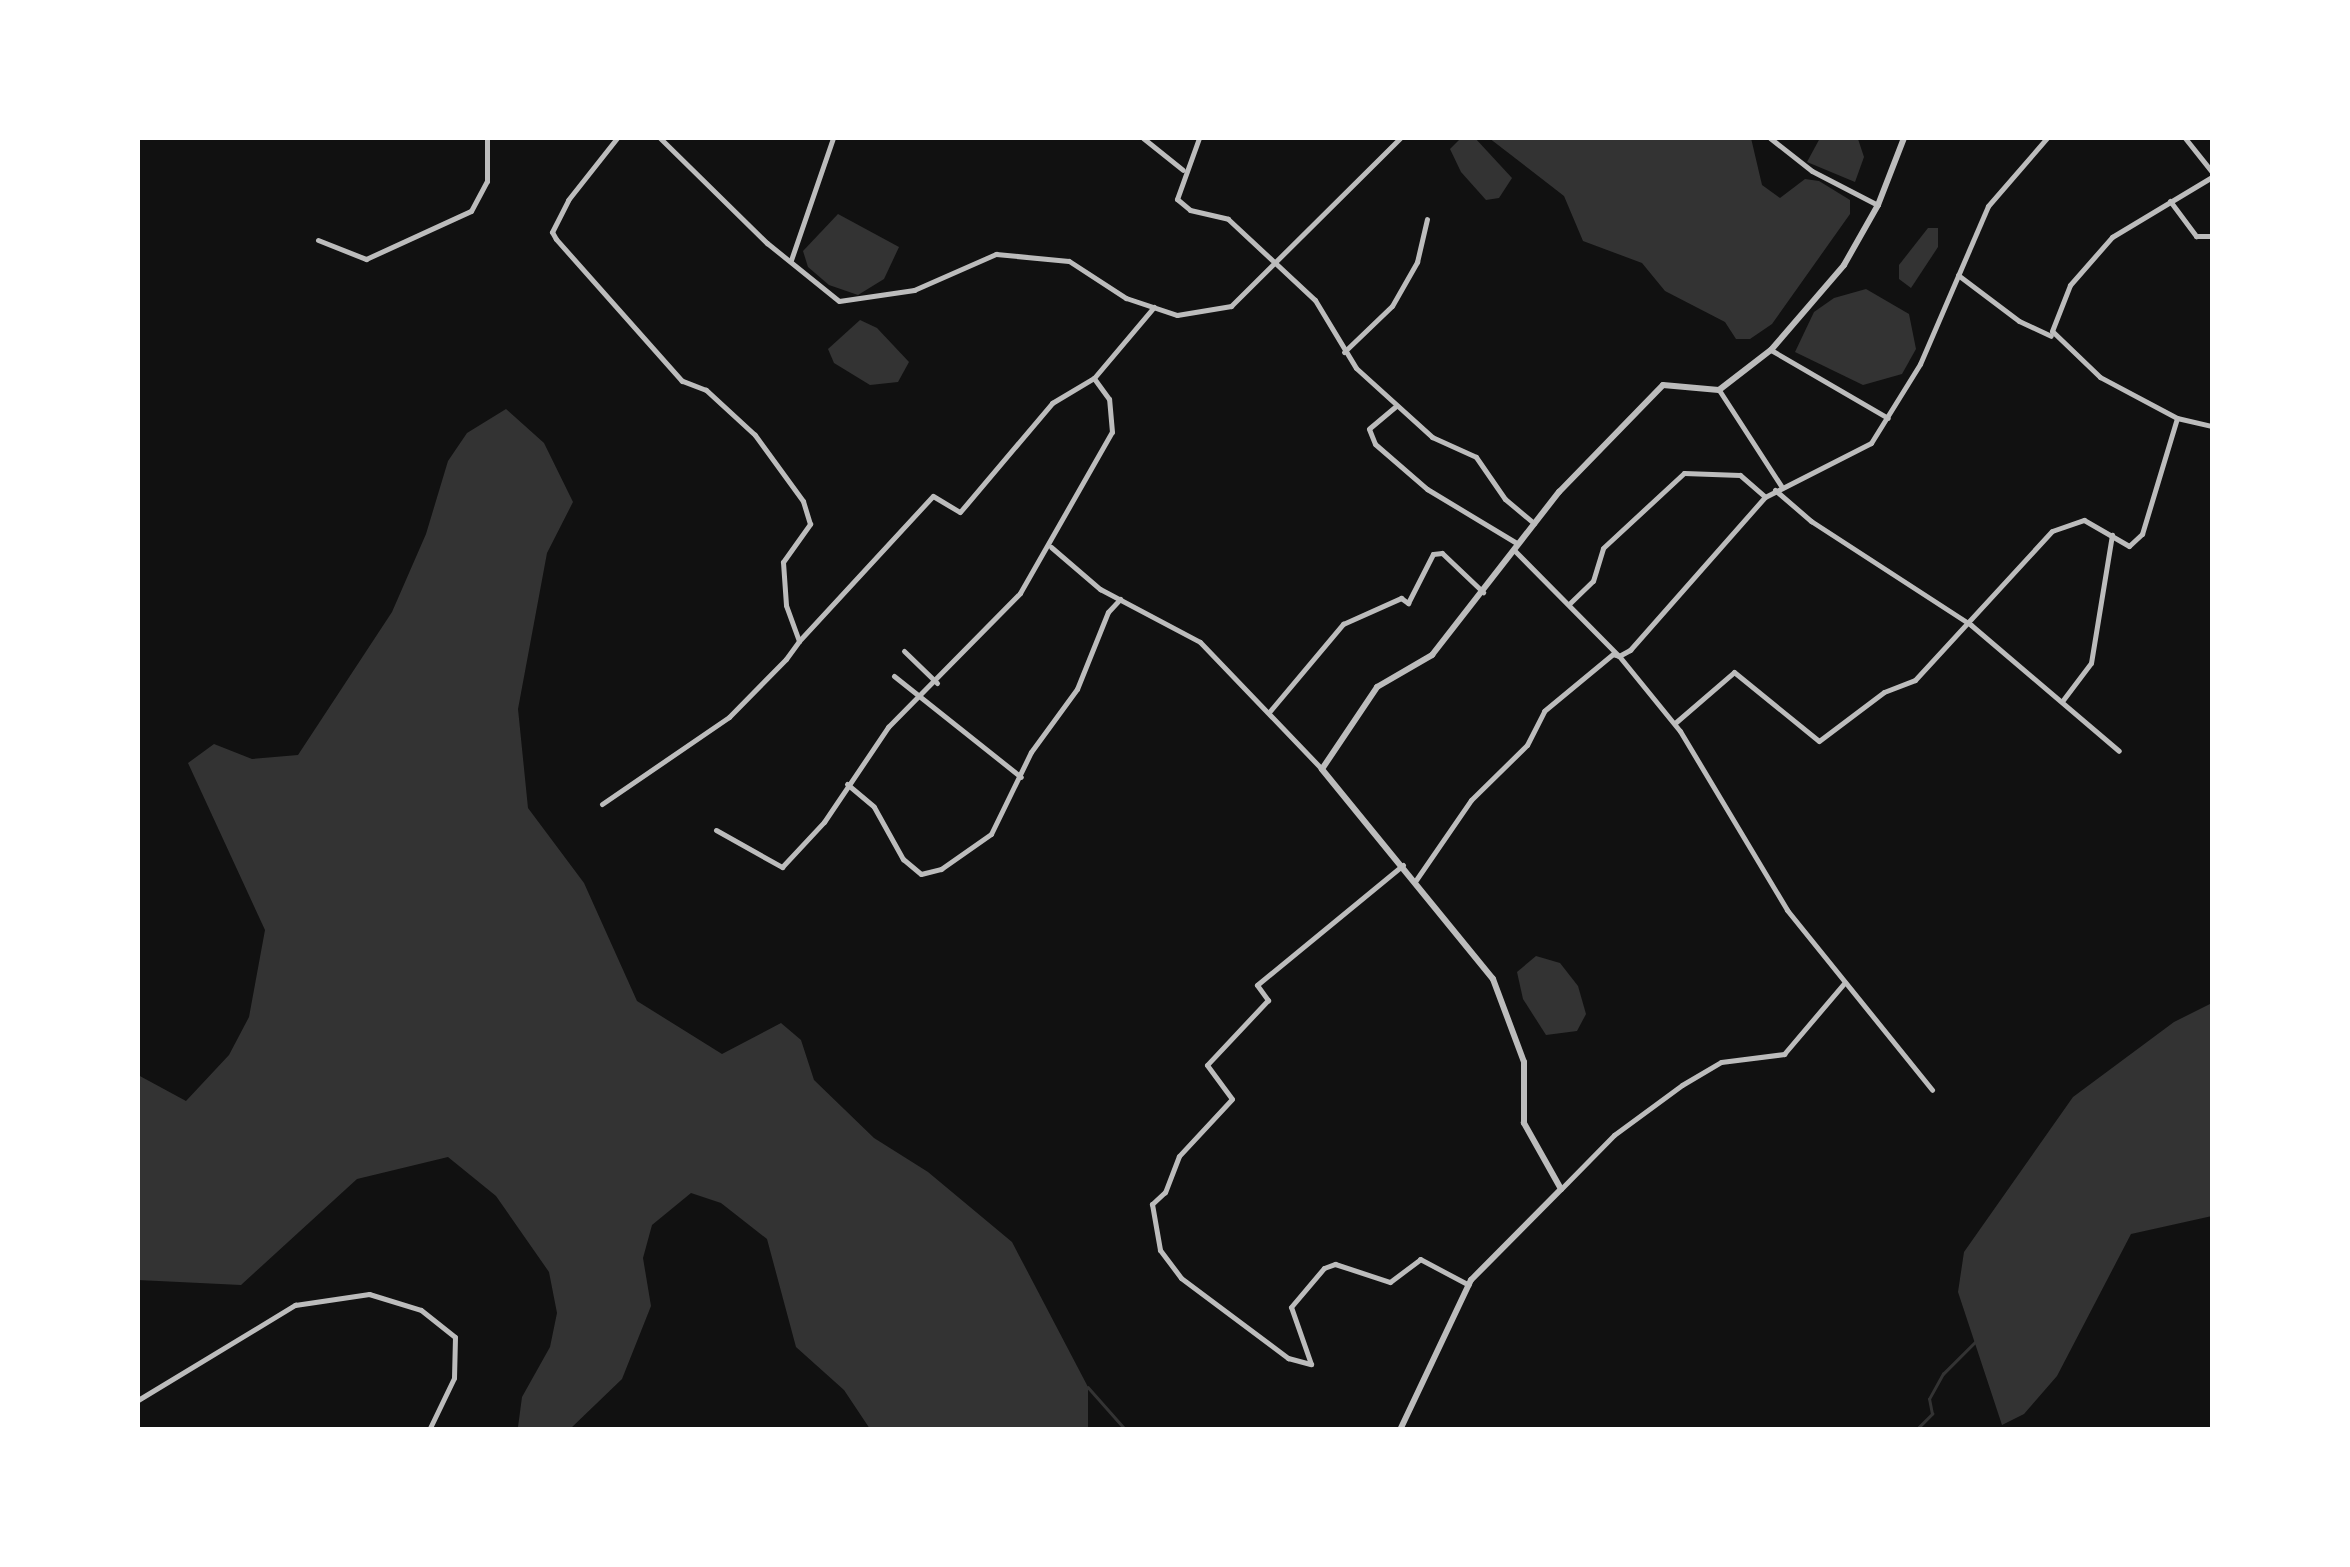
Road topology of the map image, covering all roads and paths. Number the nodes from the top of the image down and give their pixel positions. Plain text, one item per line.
1 (487, 138) edge
2 (615, 138) edge
3 (660, 138) edge
4 (833, 138) edge
5 (1143, 138) edge
6 (1200, 138) edge
7 (1400, 138) edge
8 (1770, 138) edge
9 (1904, 138) edge
10 (2047, 138) edge
11 (2185, 138) edge
12 (1184, 170) junction
13 (2212, 175) edge
14 (2170, 201) junction
15 (1878, 205) junction
16 (1427, 219) dead end
17 (2212, 236) edge
18 (318, 240) dead end
19 (790, 260) junction
20 (1275, 266) junction
21 (1958, 275) junction
22 (1154, 307) junction
23 (2054, 337) junction
24 (1771, 350) junction
25 (1344, 352) junction
26 (1094, 378) junction
27 (1718, 390) junction
28 (1397, 406) junction
29 (1888, 418) junction
30 (2178, 418) junction
31 (2212, 426) edge
32 (1778, 488) junction
33 (1766, 497) junction
34 (1534, 523) junction
35 (2112, 535) junction
36 (1051, 547) junction
37 (1516, 547) junction
38 (1483, 592) junction
39 (1120, 599) junction
40 (1568, 604) junction
41 (1971, 625) junction
42 (799, 641) junction
43 (904, 651) dead end
44 (1619, 656) junction
45 (894, 676) dead end
46 (936, 683) junction
47 (921, 698) junction
48 (2063, 701) junction
49 (1270, 710) junction
50 (1674, 723) junction
51 (2119, 751) dead end
52 (1322, 769) junction
53 (1021, 777) junction
54 (847, 784) junction
55 (602, 804) dead end
56 (716, 830) dead end
57 (1402, 865) junction
58 (1416, 880) junction
59 (1845, 982) junction
60 (1932, 1090) dead end
61 (1561, 1189) junction
62 (1469, 1286) junction
63 (138, 1400) edge
64 (429, 1430) edge
65 (1400, 1430) edge

1 - 18 street
2 - 42 street
3 - 19 street
4 - 19 street
5 - 12 street
6 - 12 street
7 - 20 street
8 - 15 street
9 - 15 street
10 - 21 street
11 - 13 street
12 - 20 street
13 - 14 street
14 - 17 street
14 - 23 street
15 - 24 street
16 - 25 street
19 - 22 street
20 - 22 street
20 - 25 street
21 - 23 street
21 - 29 street
22 - 26 street
23 - 30 street
24 - 27 street
24 - 29 street
25 - 28 street
26 - 36 street
26 - 42 street
27 - 32 street
27 - 34 street
28 - 34 street
28 - 37 street
29 - 32 street
30 - 31 street
30 - 35 street
32 - 33 street
32 - 41 street
33 - 40 street
33 - 44 street
34 - 37 street
35 - 41 street
35 - 48 street
36 - 39 street
36 - 46 street
37 - 38 street
37 - 40 street
38 - 49 street
38 - 52 street
39 - 49 street
39 - 53 street
40 - 44 street
41 - 48 street
41 - 50 street
42 - 55 street
43 - 46 street
44 - 50 street
44 - 58 street
45 - 47 street
46 - 47 street
47 - 53 street
47 - 54 street
48 - 51 street
49 - 52 street
50 - 59 street
52 - 57 street
53 - 54 street
54 - 56 street
57 - 58 street
57 - 62 street
58 - 61 street
59 - 60 street
59 - 61 street
61 - 62 street
62 - 65 street
63 - 64 street

